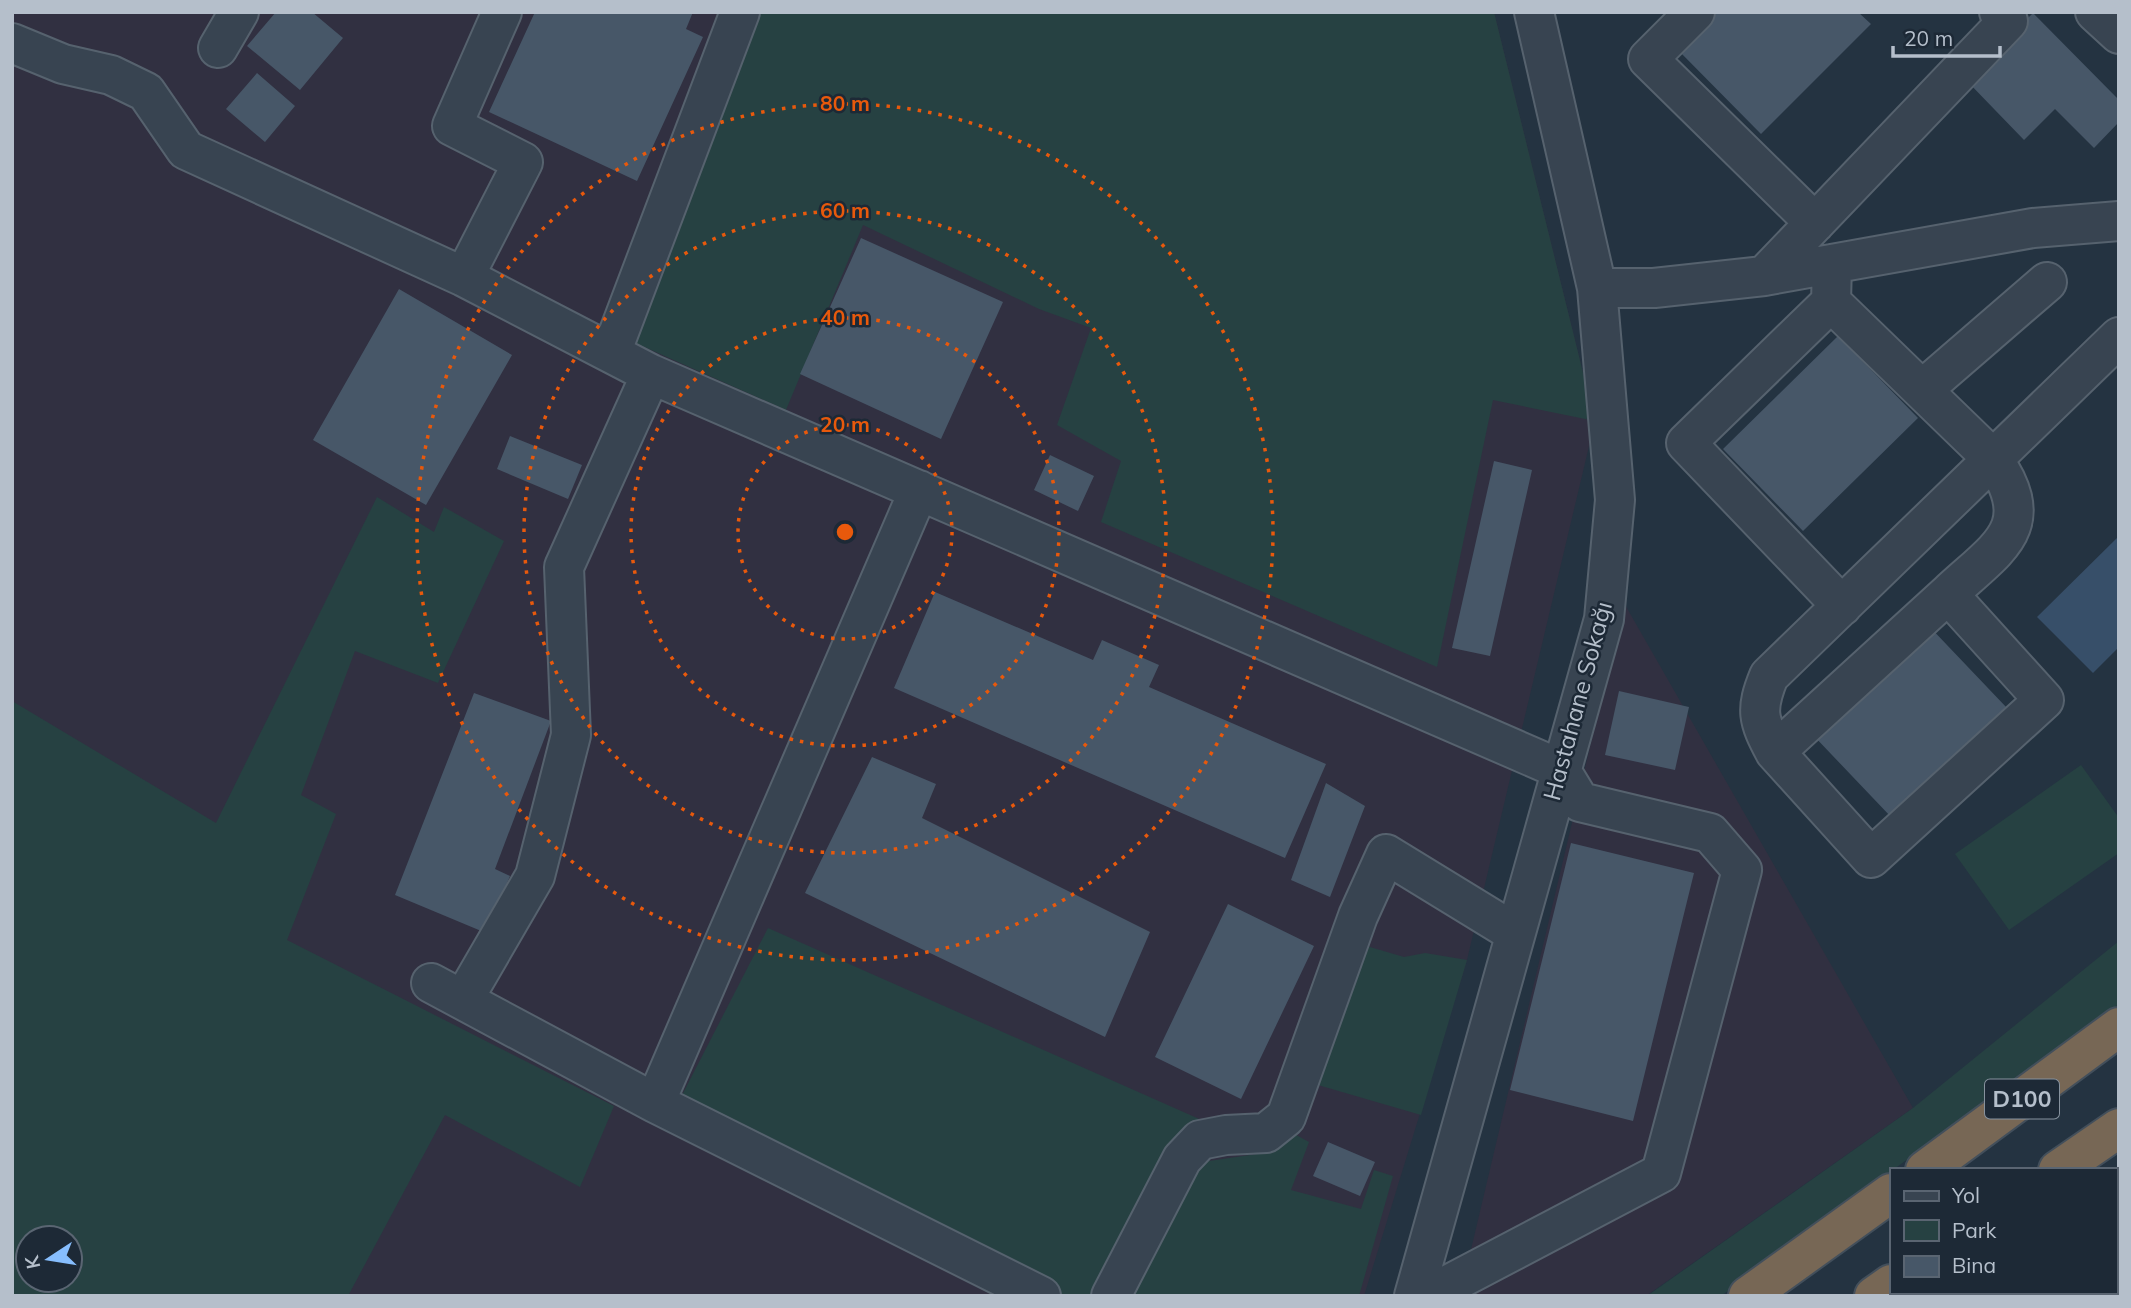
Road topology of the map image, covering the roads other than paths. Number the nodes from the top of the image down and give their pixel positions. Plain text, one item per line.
1 (239, 12) edge
2 (502, 12) edge
3 (740, 12) edge
4 (1534, 12) edge
5 (1695, 12) edge
6 (2095, 12) edge
7 (2008, 15) edge
8 (2119, 34) edge
9 (12, 43) edge
10 (219, 48) dead end
11 (2119, 221) edge
12 (1815, 223) junction
13 (1832, 264) junction
14 (1764, 276) junction
15 (464, 277) junction
16 (2047, 282) dead end
17 (1597, 288) junction
18 (1831, 302) junction
19 (2119, 337) edge
20 (611, 353) junction
21 (651, 374) junction
22 (1922, 390) junction
23 (1993, 459) junction
24 (919, 490) junction
25 (1948, 594) junction
26 (1842, 606) junction
27 (1776, 752) junction
28 (1560, 769) junction
29 (1515, 933) junction
30 (2119, 1027) edge
31 (2119, 1045) edge
32 (655, 1103) junction
33 (2000, 1116) junction
34 (2119, 1128) edge
35 (1927, 1168) edge
36 (2061, 1168) edge
37 (1890, 1195) edge
38 (1890, 1285) edge
39 (1041, 1296) edge
40 (1111, 1296) edge
41 (1414, 1296) edge
42 (1427, 1296) edge
43 (1748, 1296) edge
44 (1874, 1296) edge

1 - 10 street
2 - 15 street
3 - 20 street
4 - 17 street, Hastahane Sokağı
5 - 12 street
6 - 8 street
7 - 12 street
9 - 15 street
11 - 13 street
12 - 14 street
13 - 14 street
13 - 18 street
14 - 17 street
15 - 20 street
16 - 22 street
17 - 28 street, Hastahane Sokağı
18 - 22 street
18 - 26 street
19 - 23 street
20 - 21 street
21 - 24 street
21 - 32 street
22 - 23 street
23 - 25 street
23 - 26 street
24 - 28 street
24 - 32 street
25 - 27 street
25 - 27 street
26 - 27 street
28 - 29 street, Hastahane Sokağı
28 - 42 street
29 - 40 street
29 - 41 street, Hastahane Sokağı
30 - 33 highway, D100
31 - 33 highway
32 - 39 street
33 - 35 highway, D100
34 - 36 highway
37 - 43 highway
38 - 44 highway

